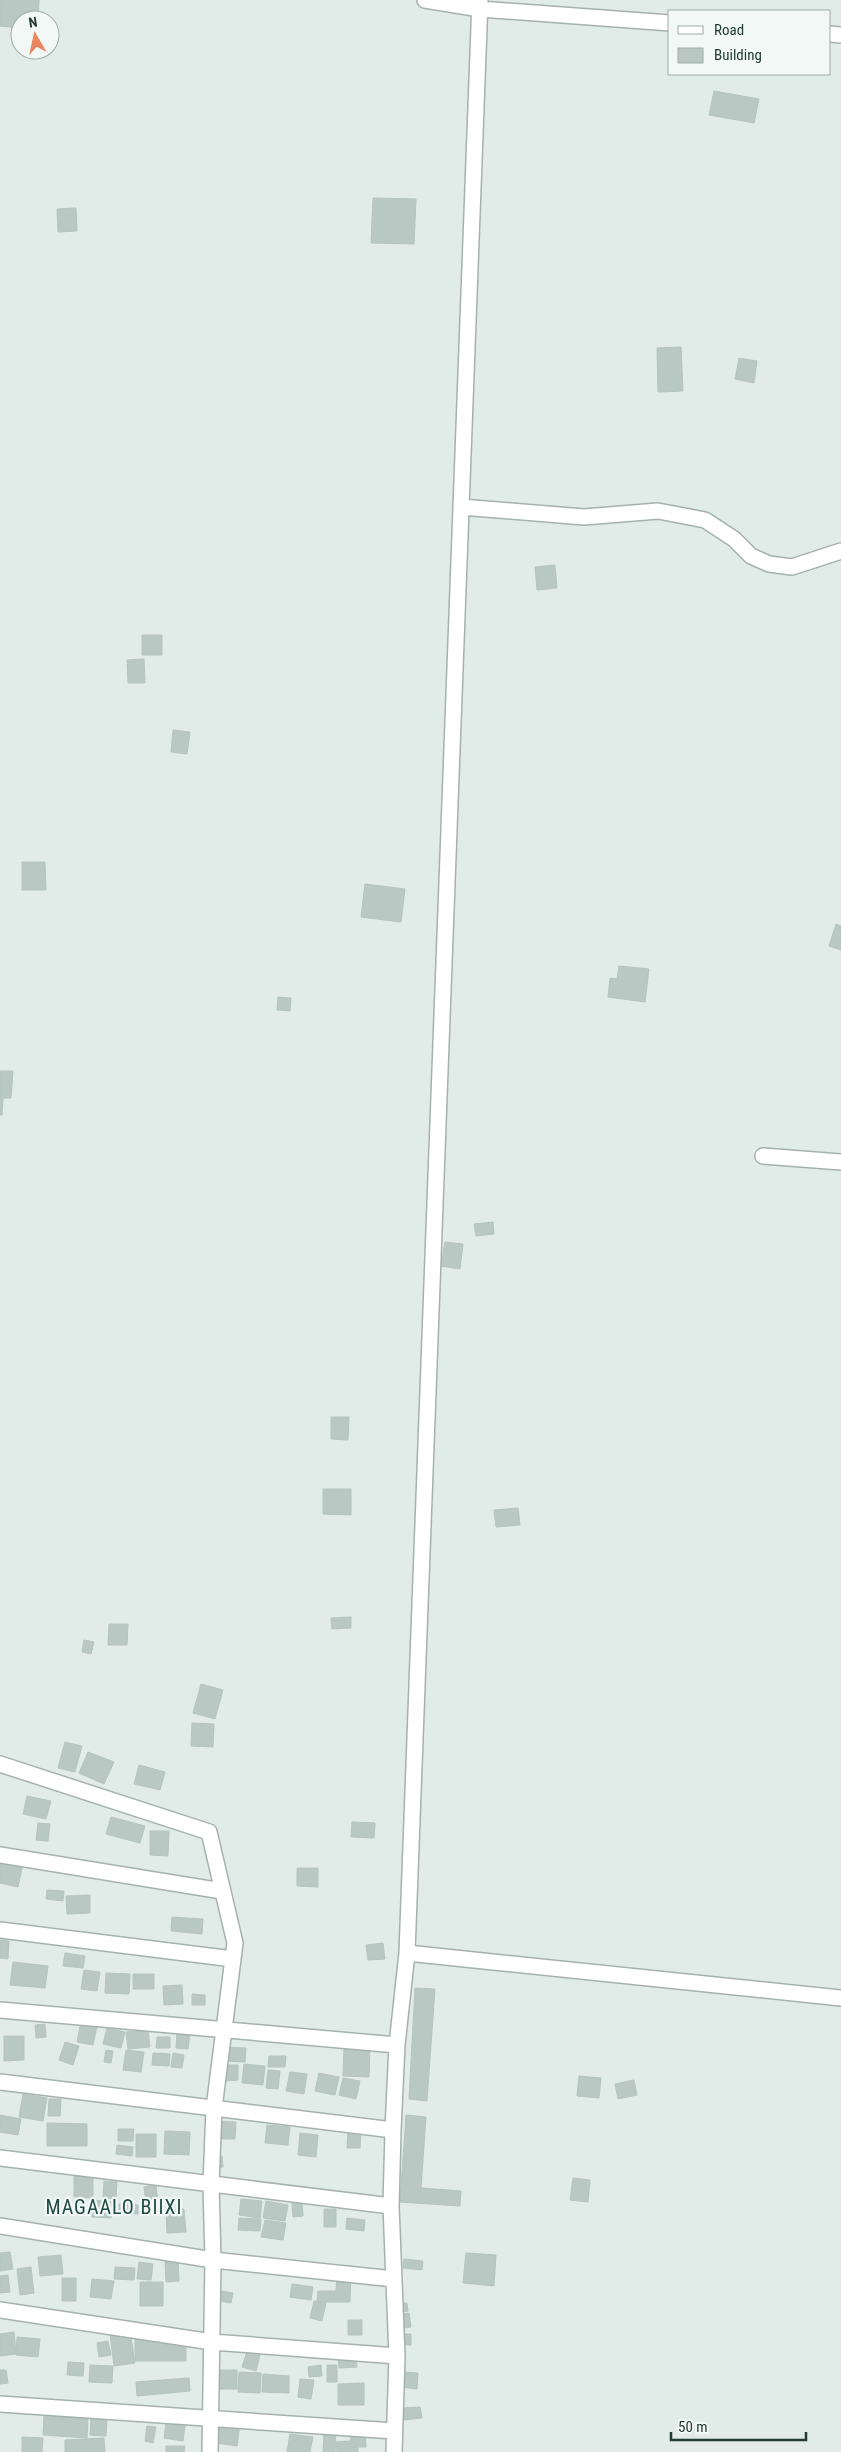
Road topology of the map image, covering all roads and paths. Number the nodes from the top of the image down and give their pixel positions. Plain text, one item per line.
1 (425, 0) edge
2 (480, 5) edge
3 (668, 23) edge
4 (461, 507) junction
5 (841, 551) edge
6 (763, 1156) dead end
7 (841, 1162) edge
8 (0, 1764) edge
9 (0, 1854) edge
10 (222, 1891) junction
11 (0, 1930) edge
12 (407, 1953) junction
13 (233, 1959) junction
14 (841, 1998) edge
15 (0, 2010) edge
16 (223, 2028) junction
17 (396, 2045) junction
18 (0, 2082) edge
19 (214, 2108) junction
20 (393, 2130) junction
21 (0, 2158) edge
22 (211, 2185) junction
23 (391, 2206) junction
24 (0, 2226) edge
25 (213, 2260) junction
26 (394, 2279) junction
27 (0, 2310) edge
28 (212, 2342) junction
29 (397, 2356) junction
30 (0, 2404) edge
31 (211, 2419) junction
32 (394, 2432) junction
33 (210, 2452) edge
34 (394, 2452) edge

1 - 2 street
2 - 3 street
2 - 4 street
4 - 5 street
4 - 12 street
6 - 7 street
8 - 10 street
9 - 10 street
10 - 13 street
11 - 13 street
12 - 14 street
12 - 17 street
13 - 16 street
15 - 16 street
16 - 17 street
16 - 19 street
17 - 20 street
18 - 19 street
19 - 20 street
19 - 22 street
20 - 23 street
21 - 22 street
22 - 23 street
22 - 25 street
23 - 26 street
24 - 25 street
25 - 26 street
25 - 28 street
26 - 29 street
27 - 28 street
28 - 29 street
28 - 31 street
29 - 32 street
30 - 31 street
31 - 32 street
31 - 33 street
32 - 34 street

